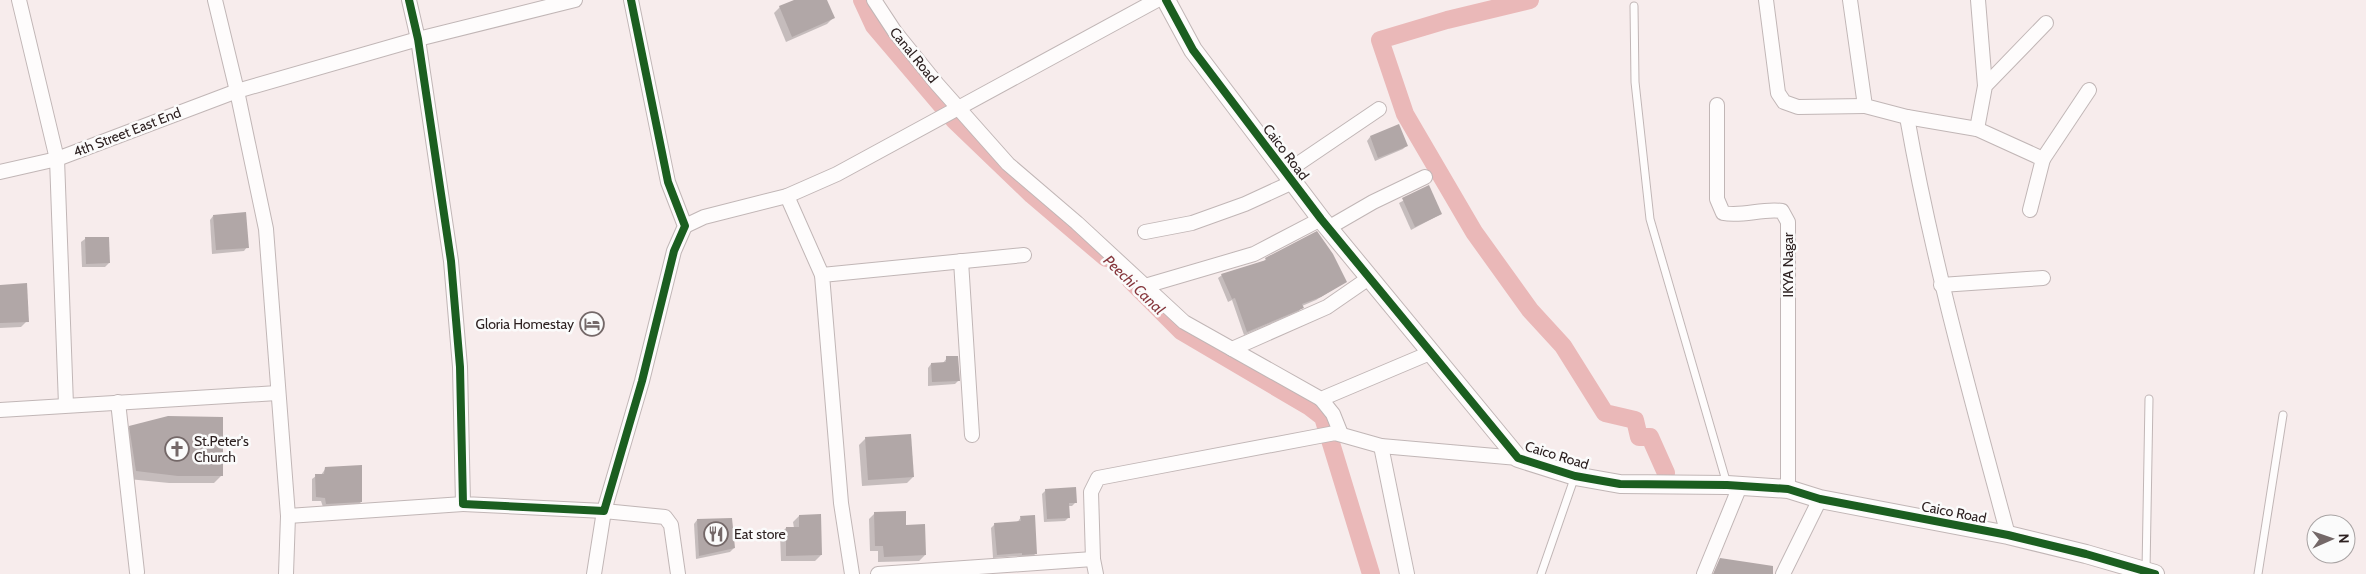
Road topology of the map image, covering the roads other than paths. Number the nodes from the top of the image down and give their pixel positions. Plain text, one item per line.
1 (19, 0) edge
2 (214, 0) edge
3 (410, 0) edge
4 (575, 0) edge
5 (631, 0) edge
6 (874, 0) edge
7 (1157, 0) edge
8 (1166, 0) edge
9 (1766, 0) edge
10 (1850, 0) edge
11 (1978, 0) edge
12 (1634, 6) dead end
13 (2046, 23) dead end
14 (418, 39) junction
15 (1985, 86) junction
16 (237, 90) junction
17 (2089, 90) dead end
18 (1717, 105) dead end
19 (1865, 106) junction
20 (956, 109) junction
21 (1379, 109) dead end
22 (1907, 117) junction
23 (1978, 129) junction
24 (57, 159) junction
25 (2043, 159) junction
26 (0, 172) edge
27 (1289, 177) junction
28 (1425, 177) dead end
29 (787, 196) junction
30 (2030, 210) dead end
31 (1325, 223) junction
32 (685, 226) junction
33 (1145, 232) dead end
34 (1024, 255) dead end
35 (961, 261) junction
36 (822, 275) junction
37 (1369, 278) junction
38 (2043, 278) dead end
39 (1145, 286) junction
40 (1941, 286) junction
41 (1232, 349) junction
42 (1430, 353) junction
43 (277, 393) junction
44 (1321, 399) junction
45 (2149, 399) dead end
46 (118, 402) junction
47 (66, 405) junction
48 (0, 410) edge
49 (2283, 415) dead end
50 (972, 434) dead end
51 (1338, 434) junction
52 (1382, 446) junction
53 (1518, 458) junction
54 (1575, 476) junction
55 (1733, 485) junction
56 (1788, 489) junction
57 (1820, 499) junction
58 (463, 504) junction
59 (604, 511) junction
60 (288, 516) junction
61 (2008, 536) junction
62 (1093, 559) junction
63 (137, 572) dead end
64 (2150, 573) edge
65 (286, 574) edge
66 (594, 574) edge
67 (678, 574) edge
68 (852, 574) edge
69 (878, 574) edge
70 (884, 574) edge
71 (1096, 574) edge
72 (1407, 574) edge
73 (1541, 574) edge
74 (1704, 574) edge
75 (1783, 574) edge
76 (2258, 574) edge

1 - 24 street, 4th Street East End
2 - 16 street
3 - 14 street
4 - 14 street, 4th Street East End
5 - 32 street
6 - 20 street, Canal Road
7 - 20 street
8 - 27 street, Caico Road
9 - 19 street
10 - 19 street
11 - 15 street
12 - 55 lane
13 - 15 street
14 - 16 street, 4th Street East End
14 - 58 street
15 - 23 street
16 - 24 street, 4th Street East End
16 - 43 street
17 - 25 street
18 - 56 street, IKYA Nagar
19 - 22 street
20 - 29 street
20 - 39 street, Canal Road
21 - 27 street
22 - 23 street
22 - 40 street
23 - 25 street
24 - 26 street
24 - 47 street
25 - 30 street
27 - 31 street, Caico Road
27 - 33 street
28 - 31 street
29 - 32 street
29 - 36 street
31 - 37 street, Caico Road
31 - 39 street
32 - 59 street
34 - 35 street
35 - 36 street
35 - 50 street
36 - 68 street
37 - 41 street
37 - 42 street, Caico Road
38 - 40 street
39 - 41 street, Canal Road
40 - 61 street
41 - 44 street, Canal Road
42 - 44 street
42 - 53 street, Caico Road
43 - 46 street
43 - 60 street
44 - 51 street
45 - 64 lane
46 - 47 street
46 - 63 street
47 - 48 street
49 - 76 lane
51 - 52 street
51 - 62 street
52 - 53 street
52 - 72 street
53 - 54 street, Caico Road
54 - 55 street, Caico Road
54 - 73 lane
55 - 56 street, Caico Road
55 - 74 street
56 - 57 street, Caico Road
57 - 61 street, Caico Road
57 - 75 street
58 - 59 street
58 - 60 street
59 - 66 street
59 - 67 street
60 - 65 street
61 - 64 street, Caico Road
62 - 70 street
62 - 71 street
69 - 70 street

